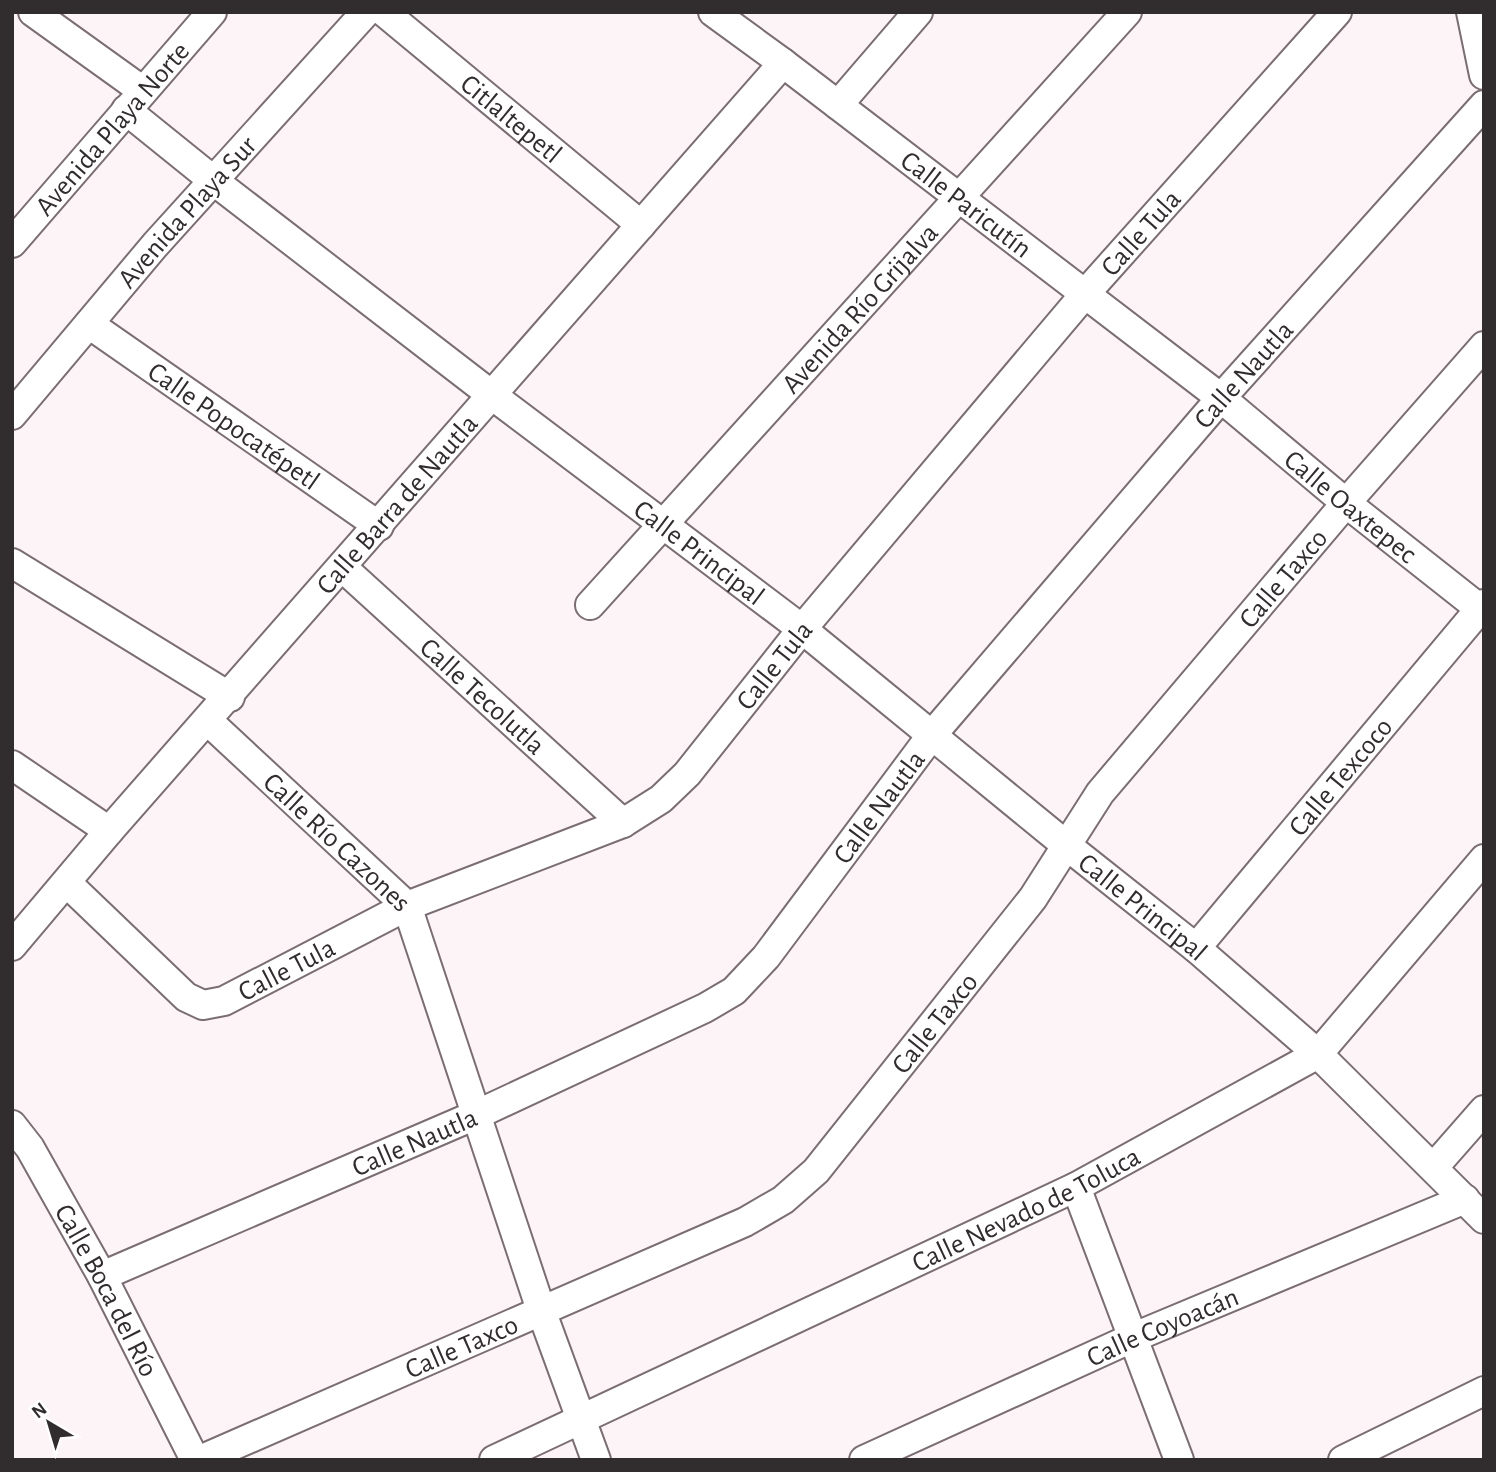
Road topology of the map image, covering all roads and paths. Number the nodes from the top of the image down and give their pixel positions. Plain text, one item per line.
1 (33, 12) edge
2 (212, 12) edge
3 (366, 12) edge
4 (384, 12) edge
5 (713, 12) edge
6 (918, 12) edge
7 (1127, 12) edge
8 (1337, 12) edge
9 (1471, 12) edge
10 (783, 63) junction
11 (1484, 75) edge
12 (135, 100) junction
13 (838, 105) junction
14 (1484, 105) edge
15 (214, 181) junction
16 (959, 198) junction
17 (641, 225) junction
18 (12, 243) edge
19 (1084, 295) junction
20 (89, 324) junction
21 (1484, 346) edge
22 (493, 396) junction
23 (1221, 398) junction
24 (12, 415) edge
25 (1346, 503) junction
26 (663, 523) junction
27 (379, 526) junction
28 (12, 563) edge
29 (342, 568) junction
30 (590, 604) dead end
31 (1482, 608) edge
32 (802, 629) junction
33 (230, 697) junction
34 (208, 721) junction
35 (932, 736) junction
36 (12, 765) edge
37 (623, 823) junction
38 (110, 831) junction
39 (1066, 845) junction
40 (1484, 859) edge
41 (67, 883) junction
42 (407, 906) junction
43 (12, 946) edge
44 (1196, 948) junction
45 (1318, 1054) junction
46 (1484, 1110) edge
47 (478, 1114) junction
48 (12, 1125) edge
49 (1434, 1167) junction
50 (1076, 1187) junction
51 (1474, 1209) edge
52 (102, 1276) junction
53 (541, 1310) junction
54 (1132, 1338) junction
55 (1484, 1391) edge
56 (583, 1420) junction
57 (197, 1460) edge
58 (494, 1460) edge
59 (596, 1460) edge
60 (864, 1460) edge
61 (1180, 1460) edge
62 (1343, 1460) edge

1 - 12 street, Calle Principal
2 - 12 street, Avenida Playa Norte
3 - 15 street, Avenida Playa Sur
4 - 17 street, Citlaltepetl
5 - 10 street, Calle Paricutín
6 - 13 street
7 - 16 street, Avenida Río Grijalva
8 - 19 street, Calle Tula
9 - 11 street
10 - 13 street, Calle Paricutín
10 - 17 street, Calle Barra de Nautla
12 - 15 street, Calle Principal
12 - 18 street, Avenida Playa Norte
13 - 16 street, Calle Paricutín
14 - 23 street, Calle Nautla
15 - 20 street, Avenida Playa Sur
15 - 22 street, Calle Principal
16 - 19 street, Calle Paricutín
16 - 26 street, Avenida Río Grijalva
17 - 22 street, Calle Barra de Nautla
19 - 23 street, Calle Paricutín
19 - 32 street, Calle Tula
20 - 24 street, Avenida Playa Sur
20 - 27 street, Calle Popocatépetl
21 - 25 street, Calle Taxco
22 - 26 street, Calle Principal
22 - 27 street, Calle Barra de Nautla
23 - 25 street, Calle Oaxtepec
23 - 35 street, Calle Nautla
25 - 31 street, Calle Oaxtepec
25 - 39 street, Calle Taxco
26 - 30 street, Avenida Río Grijalva
26 - 32 street, Calle Principal
27 - 29 street, Calle Barra de Nautla
28 - 33 street
29 - 33 street, Calle Barra de Nautla
29 - 37 street, Calle Tecolutla
31 - 44 street, Calle Texcoco
32 - 35 street, Calle Principal
32 - 37 street, Calle Tula
33 - 34 street, Calle Barra de Nautla
34 - 38 street, Calle Barra de Nautla
34 - 42 street, Calle Río Cazones
35 - 39 street, Calle Principal
35 - 47 street, Calle Nautla
36 - 38 street
37 - 42 street, Calle Tula
38 - 41 street, Calle Barra de Nautla
39 - 44 street, Calle Principal
39 - 53 street, Calle Taxco
40 - 45 street, Calle Nevado de Toluca
41 - 42 street, Calle Tula
41 - 43 street, Calle Barra de Nautla
42 - 47 street, Calle Río Cazones
44 - 45 street, Calle Principal
45 - 49 street, Calle Principal
45 - 50 street, Calle Nevado de Toluca
46 - 49 street
47 - 52 street, Calle Nautla
47 - 53 street, Calle Río Cazones
48 - 52 street, Calle Boca del Río
49 - 51 street, Calle Principal
50 - 54 street
50 - 56 street, Calle Nevado de Toluca
51 - 54 street, Calle Coyoacán
52 - 57 street, Calle Boca del Río
53 - 56 street, Calle Río Cazones
53 - 57 street, Calle Taxco
54 - 60 street, Calle Coyoacán
54 - 61 street
55 - 62 street
56 - 58 street, Calle Nevado de Toluca
56 - 59 street, Calle Río Cazones

